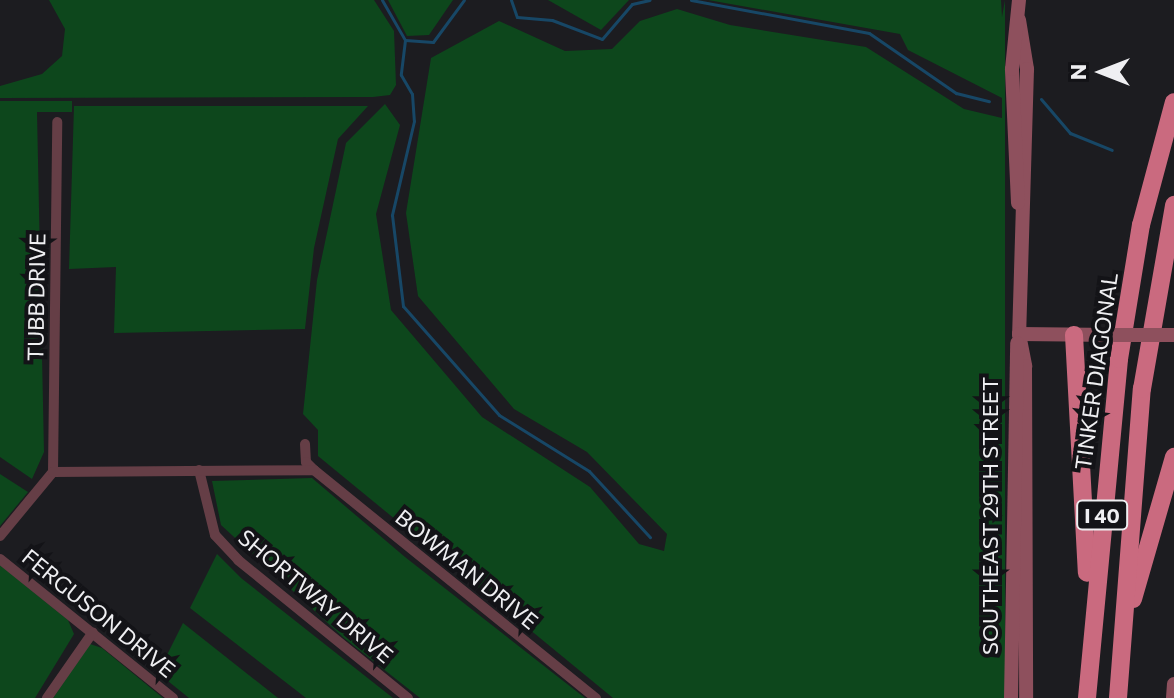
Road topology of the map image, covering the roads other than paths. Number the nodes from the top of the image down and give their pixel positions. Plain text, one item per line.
1 (1019, 0) edge
2 (1174, 102) edge
3 (57, 122) dead end
4 (1174, 205) edge
5 (1019, 334) junction
6 (1084, 335) junction
7 (1174, 335) edge
8 (305, 444) dead end
9 (1174, 457) edge
10 (199, 470) junction
11 (314, 470) junction
12 (53, 472) junction
13 (0, 536) edge
14 (0, 559) edge
15 (93, 632) junction
16 (1123, 632) junction
17 (1090, 671) junction
18 (1174, 684) edge
19 (47, 698) edge
20 (173, 698) edge
21 (408, 698) edge
22 (596, 698) edge
23 (1011, 698) edge
24 (1026, 698) edge
25 (1087, 698) edge
26 (1118, 698) edge
27 (1173, 698) edge

1 - 5 main road, SOUTHEAST 29TH STREET
2 - 17 highway, TINKER DIAGONAL / I 40
3 - 12 street, TUBB DRIVE
4 - 16 highway, I 40
5 - 6 main road
5 - 23 main road, SOUTHEAST 29TH STREET
5 - 24 main road, SOUTHEAST 29TH STREET
6 - 7 main road, bridge
6 - 17 highway
8 - 11 street
9 - 16 highway
10 - 11 street
10 - 12 street
10 - 21 street, SHORTWAY DRIVE
11 - 22 street, BOWMAN DRIVE
12 - 13 street
14 - 15 street, FERGUSON DRIVE
15 - 19 street
15 - 20 street, FERGUSON DRIVE
16 - 26 highway, I 40
17 - 25 highway, TINKER DIAGONAL / I 40
18 - 27 main road

